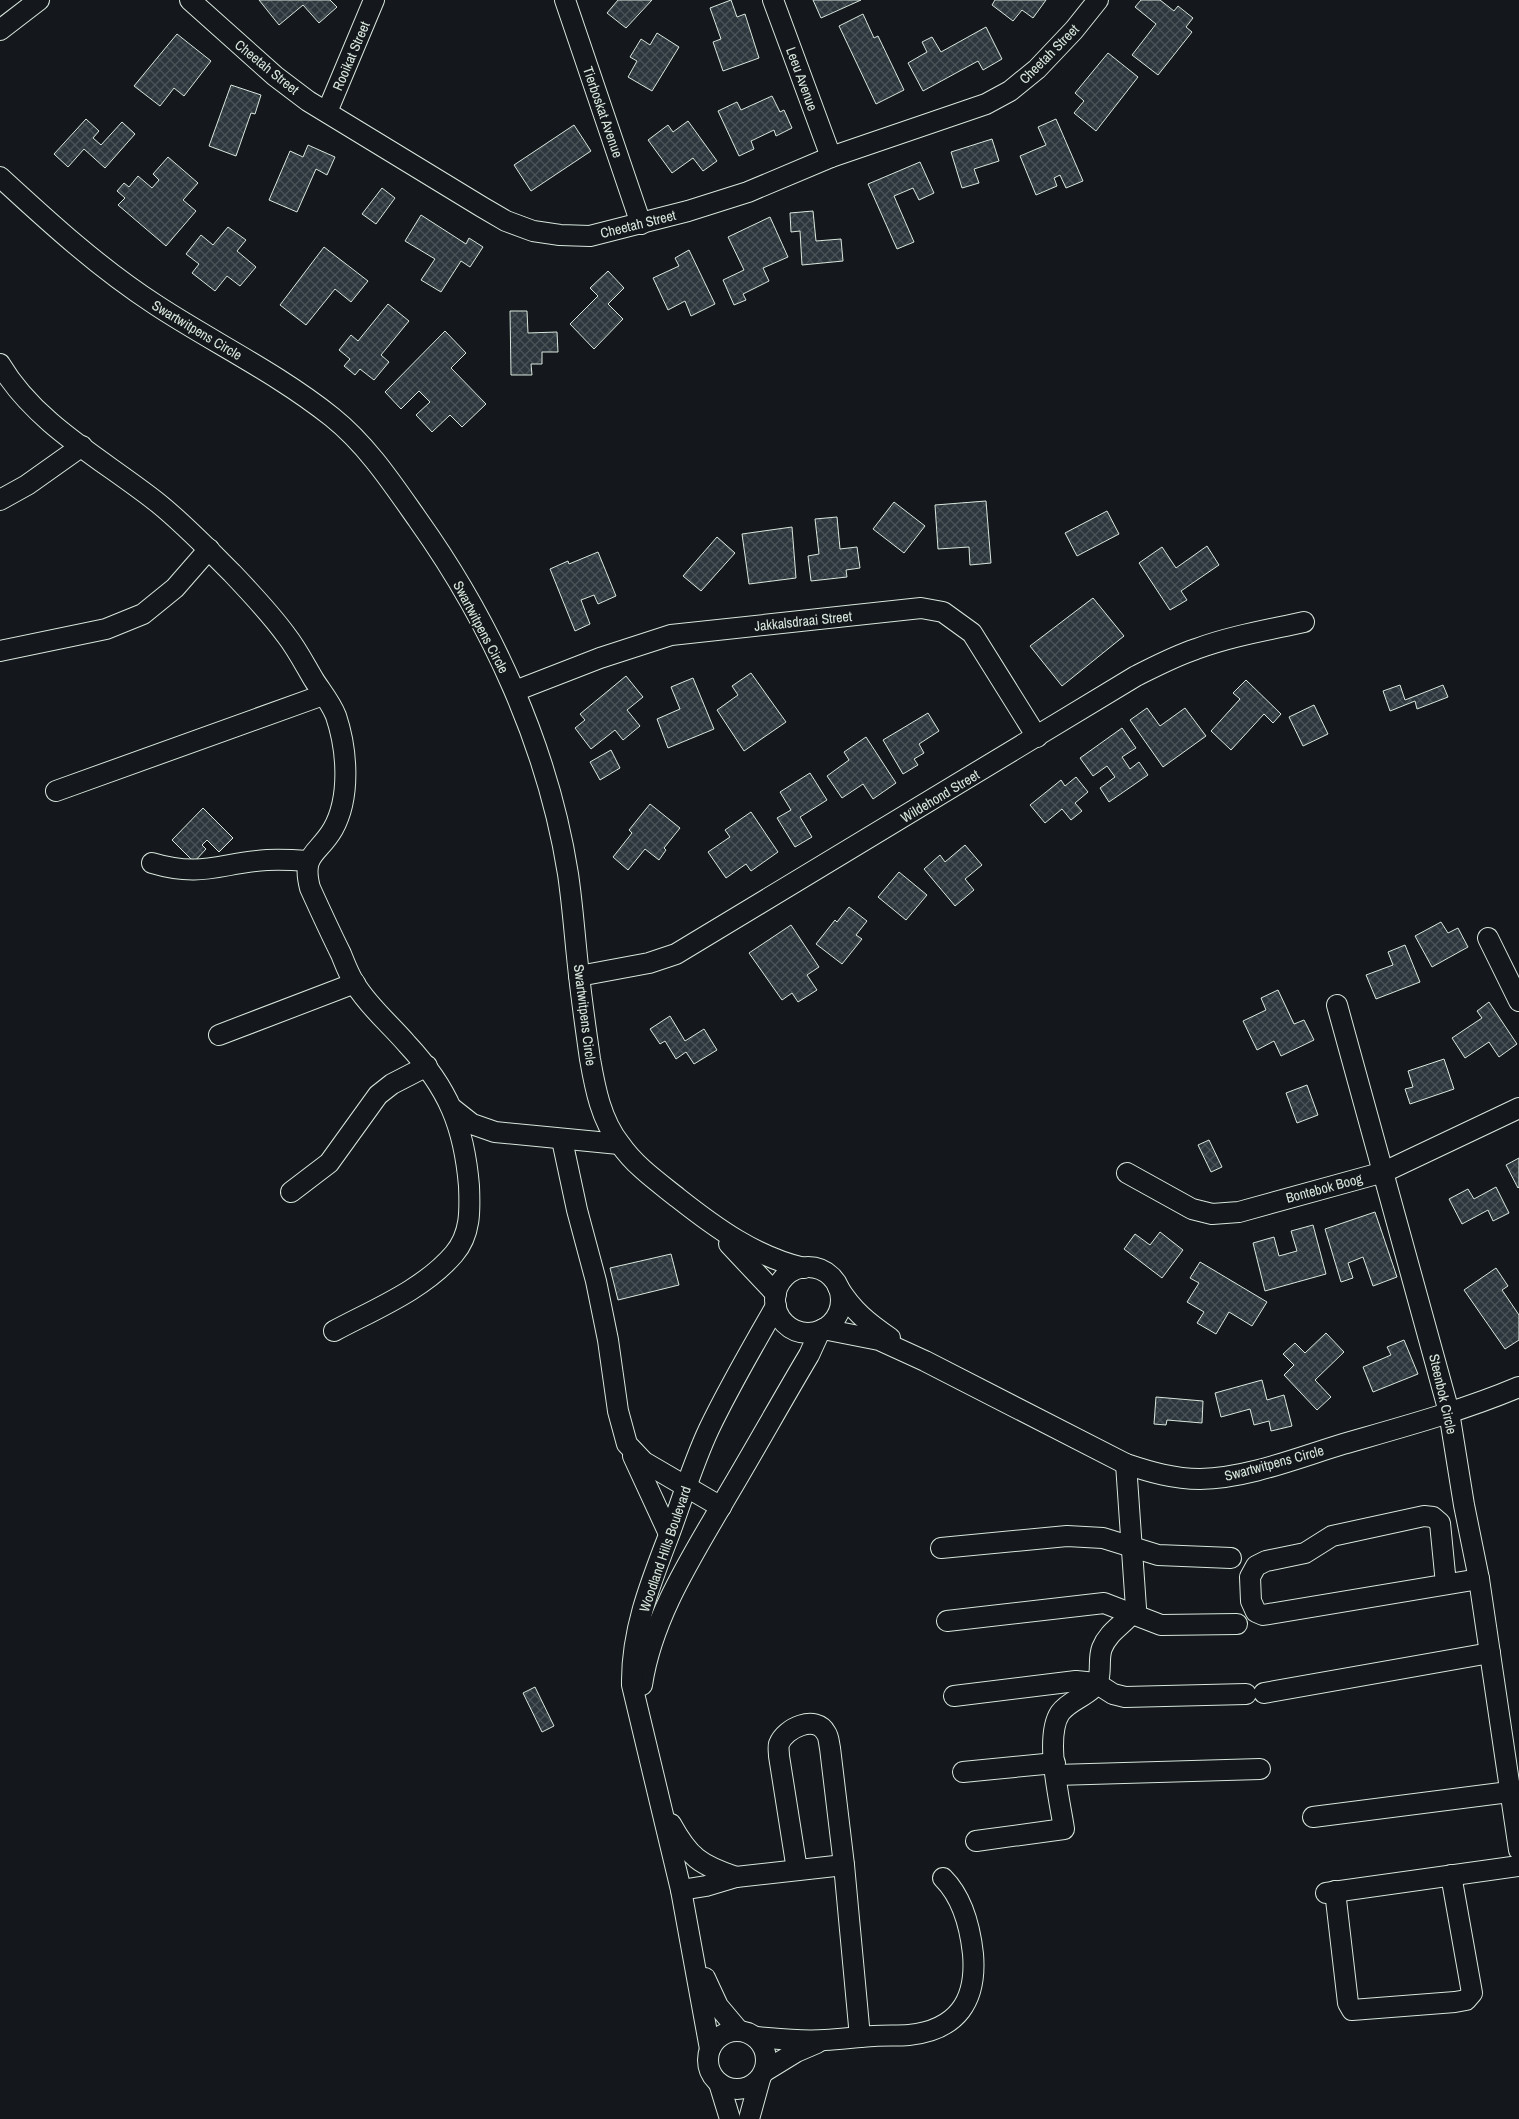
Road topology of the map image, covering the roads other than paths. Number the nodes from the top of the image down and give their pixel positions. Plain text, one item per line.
1 (39, 0) edge
2 (190, 0) edge
3 (374, 0) edge
4 (565, 0) edge
5 (773, 0) edge
6 (1098, 0) edge
7 (0, 30) edge
8 (327, 112) junction
9 (831, 157) junction
10 (0, 177) edge
11 (641, 224) junction
12 (2, 370) edge
13 (82, 446) junction
14 (0, 500) edge
15 (209, 549) junction
16 (1304, 622) dead end
17 (0, 651) edge
18 (515, 691) junction
19 (323, 695) junction
20 (1037, 737) junction
21 (56, 791) dead end
22 (309, 860) junction
23 (152, 863) dead end
24 (1488, 938) dead end
25 (579, 976) junction
26 (355, 983) junction
27 (1519, 1001) edge
28 (1337, 1005) dead end
29 (220, 1035) dead end
30 (427, 1066) junction
31 (1519, 1108) edge
32 (453, 1110) junction
33 (562, 1140) junction
34 (619, 1144) junction
35 (1384, 1172) junction
36 (1127, 1173) dead end
37 (291, 1192) dead end
38 (717, 1229) junction
39 (804, 1268) junction
40 (838, 1286) junction
41 (776, 1300) junction
42 (821, 1330) junction
43 (334, 1331) dead end
44 (925, 1361) junction
45 (1519, 1387) edge
46 (1449, 1412) junction
47 (627, 1444) junction
48 (1126, 1464) junction
49 (686, 1488) junction
50 (721, 1507) junction
51 (669, 1534) junction
52 (941, 1548) dead end
53 (1132, 1548) junction
54 (1231, 1558) dead end
55 (1479, 1579) junction
56 (1446, 1584) junction
57 (1132, 1613) junction
58 (947, 1621) dead end
59 (1237, 1624) dead end
60 (1490, 1653) junction
61 (1096, 1684) junction
62 (954, 1696) dead end
63 (638, 1709) junction
64 (1055, 1769) junction
65 (1260, 1769) dead end
66 (963, 1772) dead end
67 (1512, 1785) edge
68 (660, 1805) junction
69 (1313, 1817) dead end
70 (976, 1841) dead end
71 (1519, 1850) edge
72 (844, 1865) junction
73 (1519, 1866) edge
74 (797, 1870) junction
75 (1451, 1875) junction
76 (736, 1877) junction
77 (943, 1878) dead end
78 (681, 1890) junction
79 (694, 1954) junction
80 (748, 2034) junction
81 (860, 2037) junction
82 (823, 2041) junction
83 (710, 2050) junction
84 (762, 2075) junction
85 (719, 2083) junction
86 (730, 2119) edge
87 (749, 2119) edge

1 - 7 street
2 - 8 street, Cheetah Street
3 - 8 street, Rooikat Street
4 - 11 street, Tierboskat Avenue
5 - 9 street, Leeu Avenue
6 - 9 street, Cheetah Street
8 - 11 street, Cheetah Street
9 - 11 street, Cheetah Street
10 - 18 street, Swartwitpens Circle
12 - 13 street
13 - 14 street
13 - 15 street
15 - 17 street
15 - 19 street
16 - 20 street, Wildehond Street
18 - 20 street, Jakkalsdraai Street
18 - 25 street, Swartwitpens Circle
19 - 21 street
19 - 22 street
20 - 25 street, Wildehond Street
22 - 23 street
22 - 26 street
24 - 27 street
25 - 34 street, Swartwitpens Circle
26 - 29 street
26 - 30 street
28 - 35 street, Steenbok Circle
30 - 32 street
30 - 37 street
31 - 35 street, Bontebok Boog
32 - 33 street
32 - 43 street
33 - 34 street
33 - 47 street
34 - 38 street, Swartwitpens Circle
35 - 36 street, Bontebok Boog
35 - 46 street, Steenbok Circle
38 - 39 street, Swartwitpens Circle
38 - 41 street, Swartwitpens Circle
39 - 40 street
39 - 41 street
40 - 42 street
40 - 44 street, Swartwitpens Circle
41 - 42 street
41 - 49 street, Woodland Hills Boulevard
42 - 44 street, Swartwitpens Circle
42 - 50 street, Woodland Hills Boulevard
44 - 48 street, Swartwitpens Circle
45 - 46 street, Swartwitpens Circle
46 - 48 street, Swartwitpens Circle
46 - 55 street, Steenbok Circle
47 - 49 street
47 - 51 street
48 - 53 street
49 - 50 street
49 - 51 street, Woodland Hills Boulevard
50 - 63 street, Woodland Hills Boulevard
51 - 63 street, Woodland Hills Boulevard
52 - 53 street
53 - 54 street
53 - 57 street
55 - 56 street
55 - 60 street, Steenbok Circle
56 - 56 street
57 - 58 street
57 - 59 street
57 - 61 street
60 - 61 street
60 - 67 street, Steenbok Circle
61 - 62 street
61 - 64 street
63 - 68 street, Woodland Hills Boulevard
64 - 65 street
64 - 66 street
64 - 70 street
67 - 69 street
67 - 71 street, Steenbok Circle
68 - 76 street
68 - 78 street, Woodland Hills Boulevard
72 - 74 street
72 - 74 street
72 - 81 street
73 - 75 street
74 - 76 street
75 - 75 street
76 - 78 street
77 - 81 street
78 - 79 street, Woodland Hills Boulevard
79 - 80 street, Woodland Hills Boulevard
79 - 83 street, Woodland Hills Boulevard
80 - 82 street
80 - 83 street
80 - 84 street
81 - 82 street
82 - 84 street
83 - 85 street
84 - 85 street
84 - 87 street
85 - 86 street

